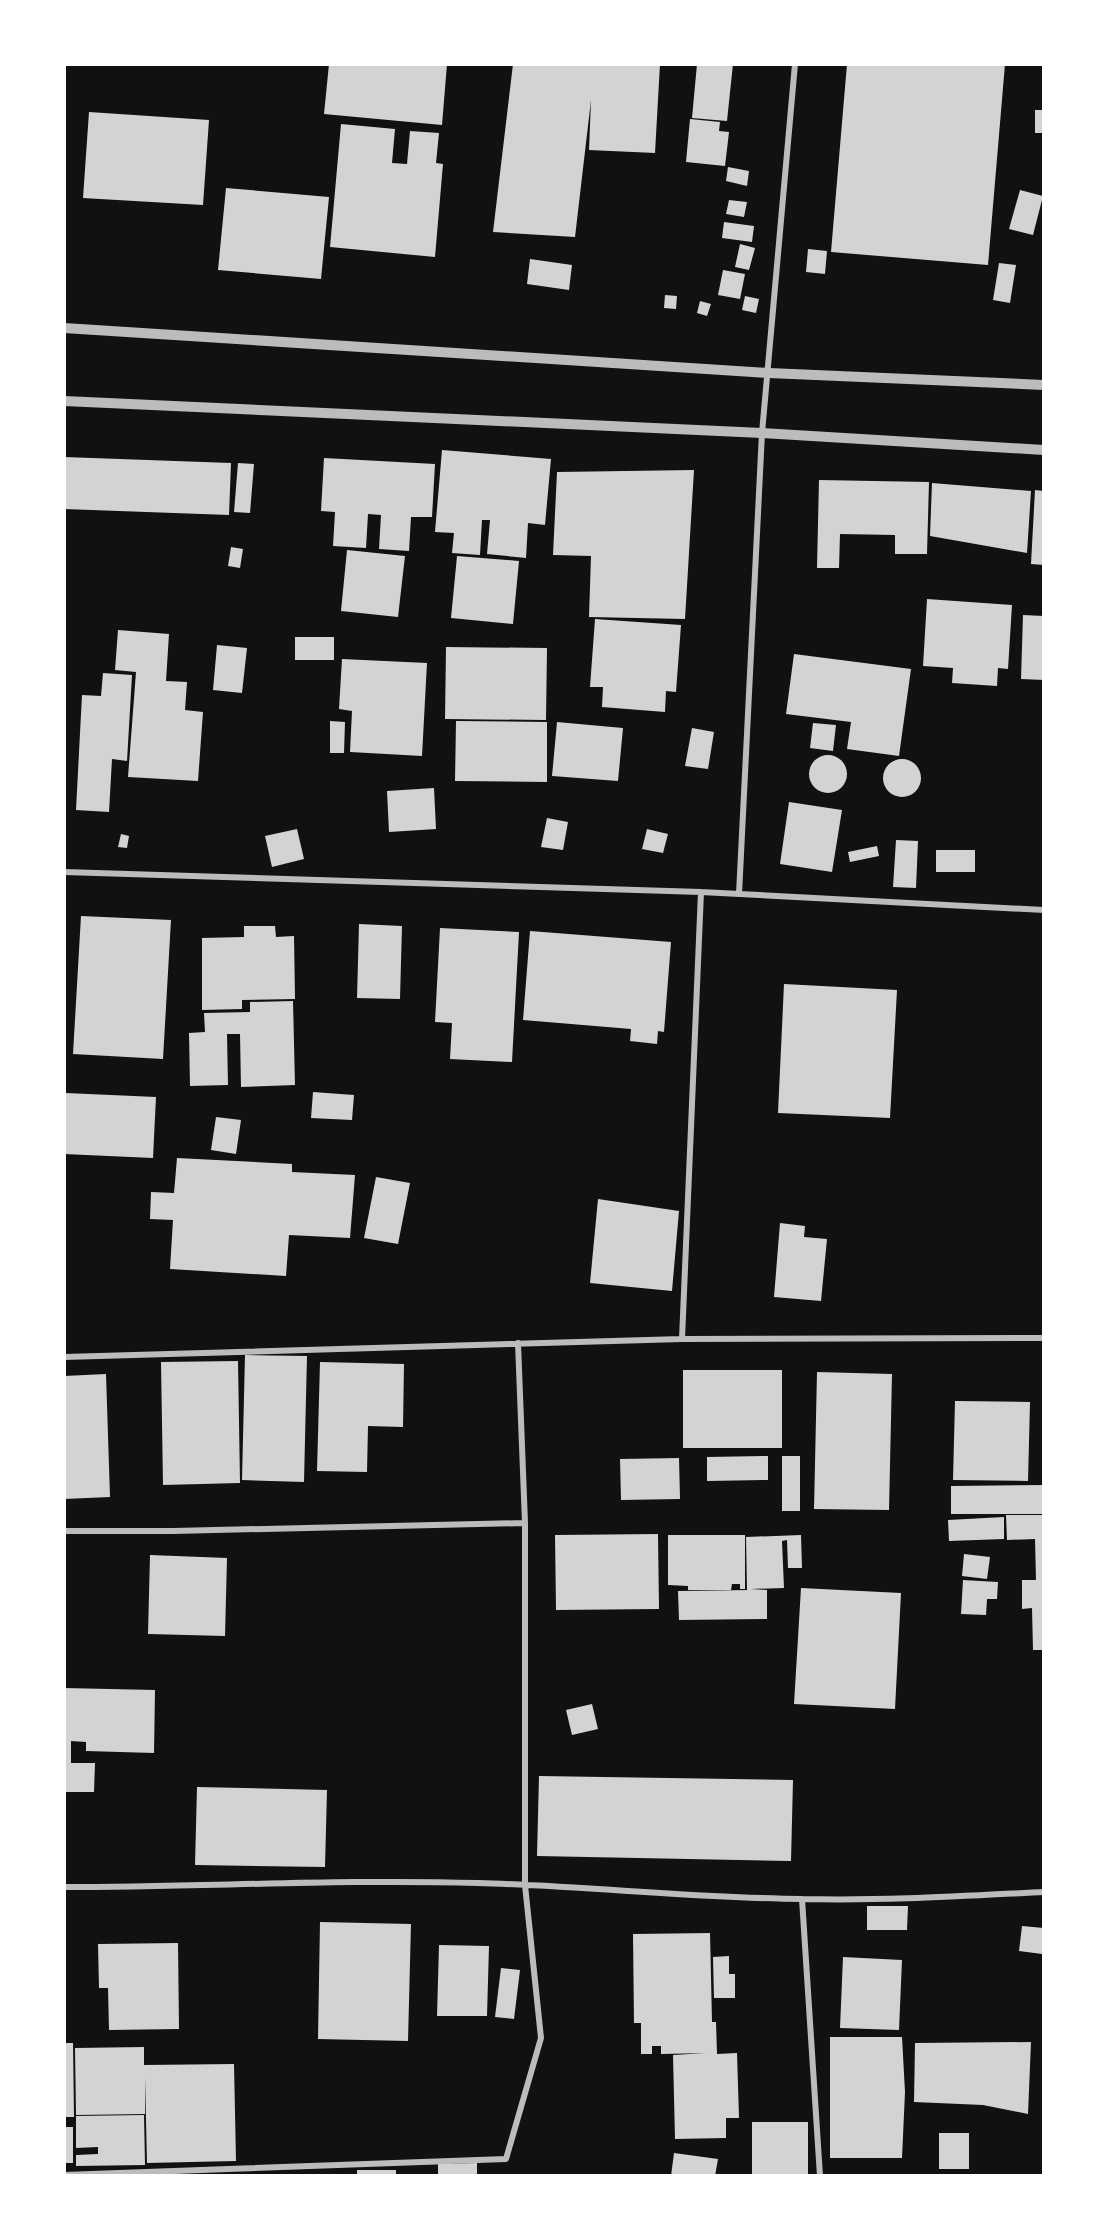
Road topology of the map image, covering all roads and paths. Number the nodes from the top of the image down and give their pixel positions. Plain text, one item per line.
1 (795, 64) edge
2 (64, 328) edge
3 (769, 373) junction
4 (1044, 385) edge
5 (64, 401) edge
6 (762, 433) junction
7 (1044, 450) edge
8 (64, 872) edge
9 (701, 892) junction
10 (739, 894) junction
11 (1044, 910) edge
12 (1044, 1338) edge
13 (682, 1339) junction
14 (518, 1344) junction
15 (64, 1357) edge
16 (525, 1523) junction
17 (64, 1531) edge
18 (525, 1885) junction
19 (64, 1887) edge
20 (1044, 1892) edge
21 (802, 1899) junction
22 (64, 2175) edge
23 (820, 2175) edge

1 - 3 street
2 - 3 street
3 - 4 street
3 - 6 street
5 - 6 street
6 - 7 street
6 - 10 street
8 - 9 street
9 - 10 street
9 - 13 street
10 - 11 street
12 - 13 street
13 - 14 street
14 - 15 street
14 - 16 street
16 - 17 street
16 - 18 street
18 - 19 street
18 - 21 street
18 - 22 street
20 - 21 street
21 - 23 street

